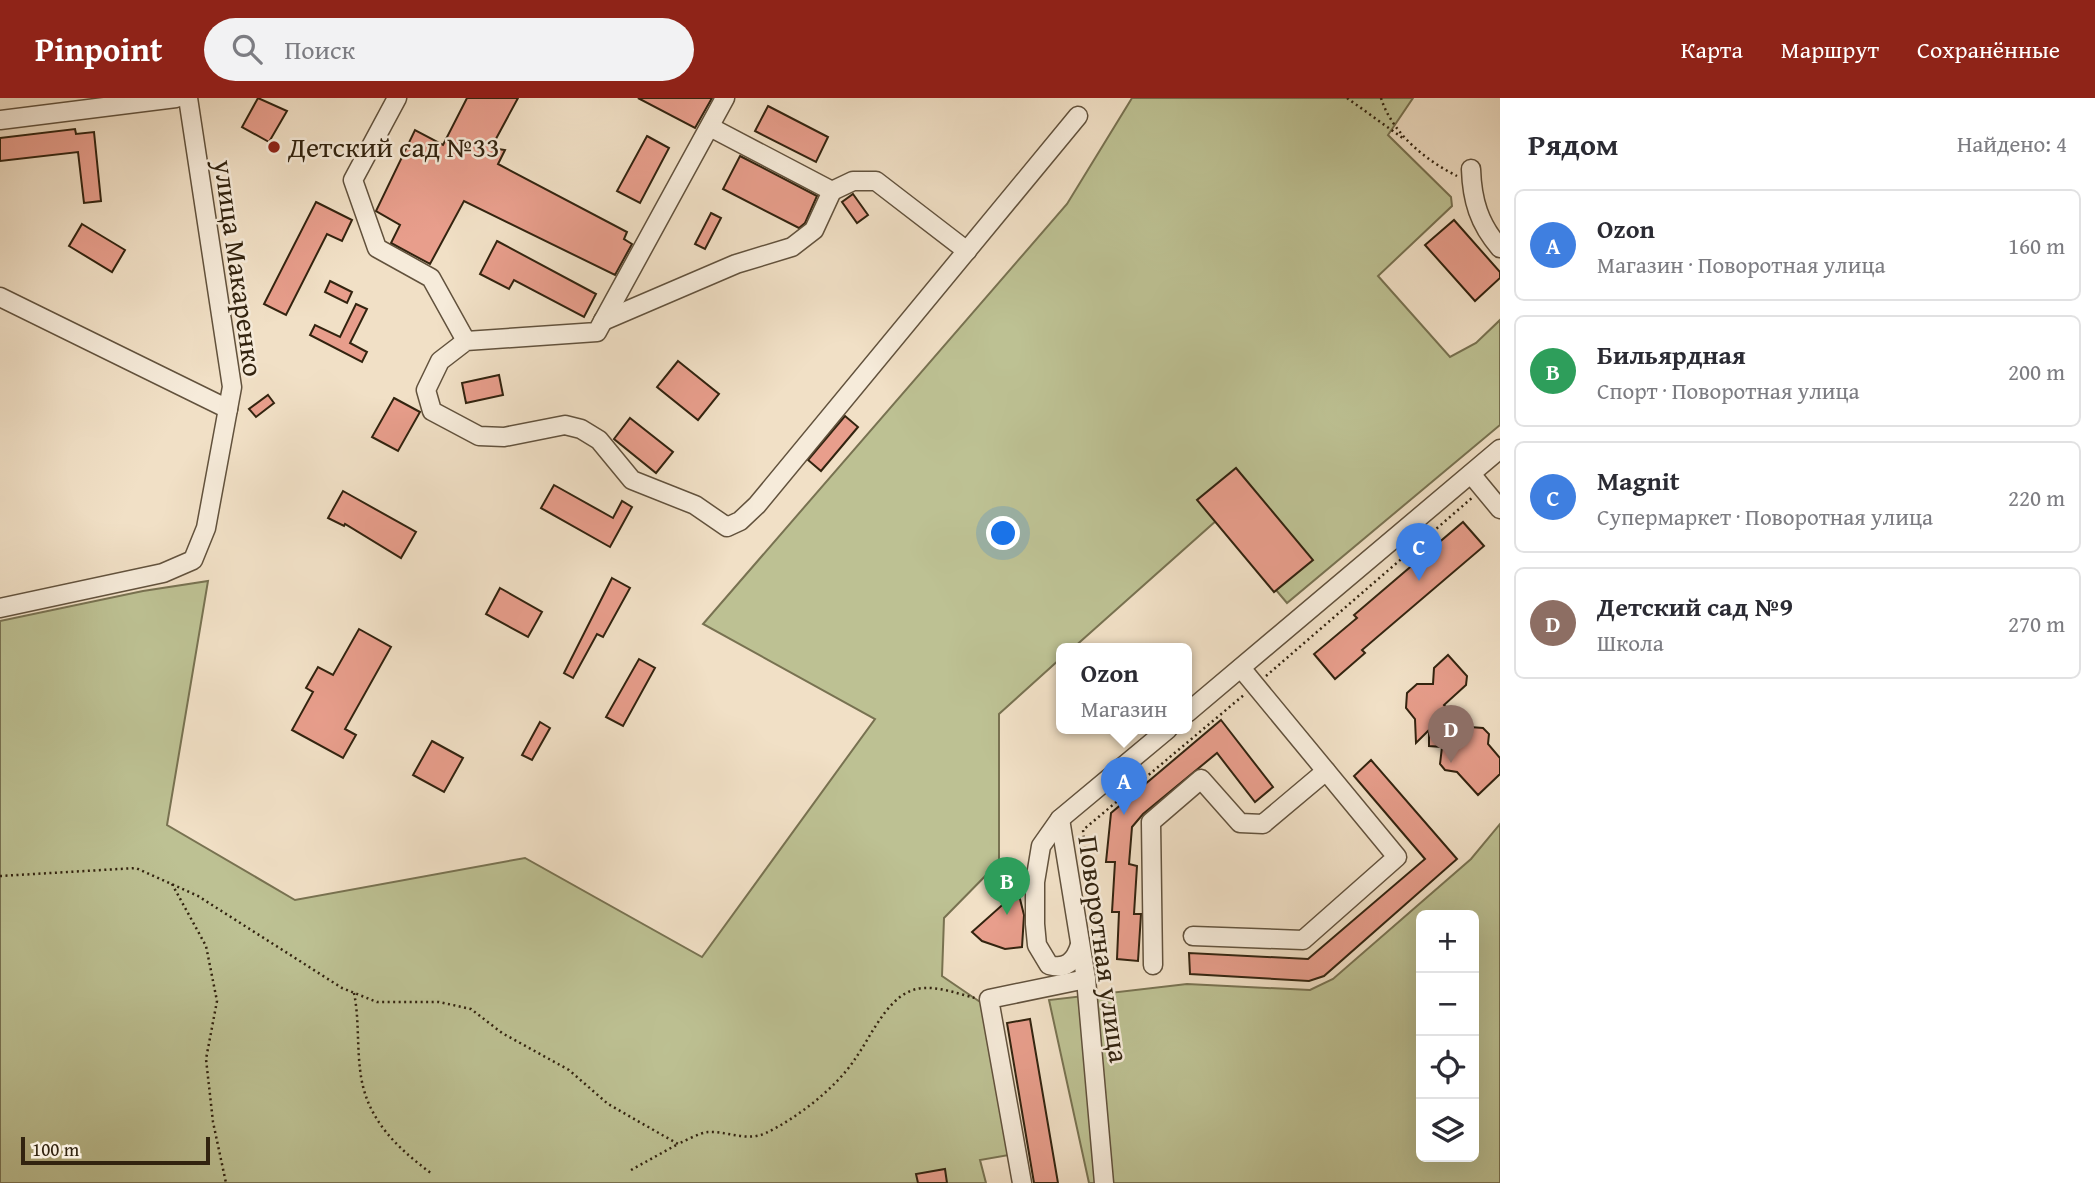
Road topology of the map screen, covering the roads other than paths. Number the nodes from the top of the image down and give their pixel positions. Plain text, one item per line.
1 (176, 98) edge
2 (188, 98) edge
3 (397, 98) edge
4 (725, 98) edge
5 (1078, 117) dead end
6 (0, 120) edge
7 (710, 127) junction
8 (1471, 176) road end
9 (832, 191) junction
10 (1500, 248) edge
11 (967, 251) junction
12 (0, 297) edge
13 (603, 321) junction
14 (466, 341) junction
15 (228, 409) junction
16 (1500, 449) edge
17 (1471, 474) junction
18 (1500, 509) edge
19 (0, 608) edge
20 (1241, 668) junction
21 (1192, 709) edge
22 (1162, 734) edge
23 (1326, 771) junction
24 (1060, 820) junction
25 (1193, 936) dead end
26 (1087, 941) junction
27 (1153, 965) dead end
28 (1086, 979) junction
29 (1022, 1183) edge
30 (1104, 1183) edge

1 - 6 street
2 - 15 street, улица Макаренко
3 - 14 street
4 - 7 street
5 - 11 street
7 - 9 street
7 - 13 street
8 - 10 street
9 - 11 street
9 - 13 street
11 - 14 street
12 - 15 street
13 - 14 street
15 - 19 street, улица Макаренко
16 - 17 street
17 - 18 street
17 - 20 street
20 - 21 street
20 - 23 street
22 - 24 street, Поворотная улица
23 - 25 street
23 - 27 street
24 - 26 street, Поворотная улица
24 - 26 street
26 - 28 street, Поворотная улица
28 - 29 street
28 - 30 street, Поворотная улица

